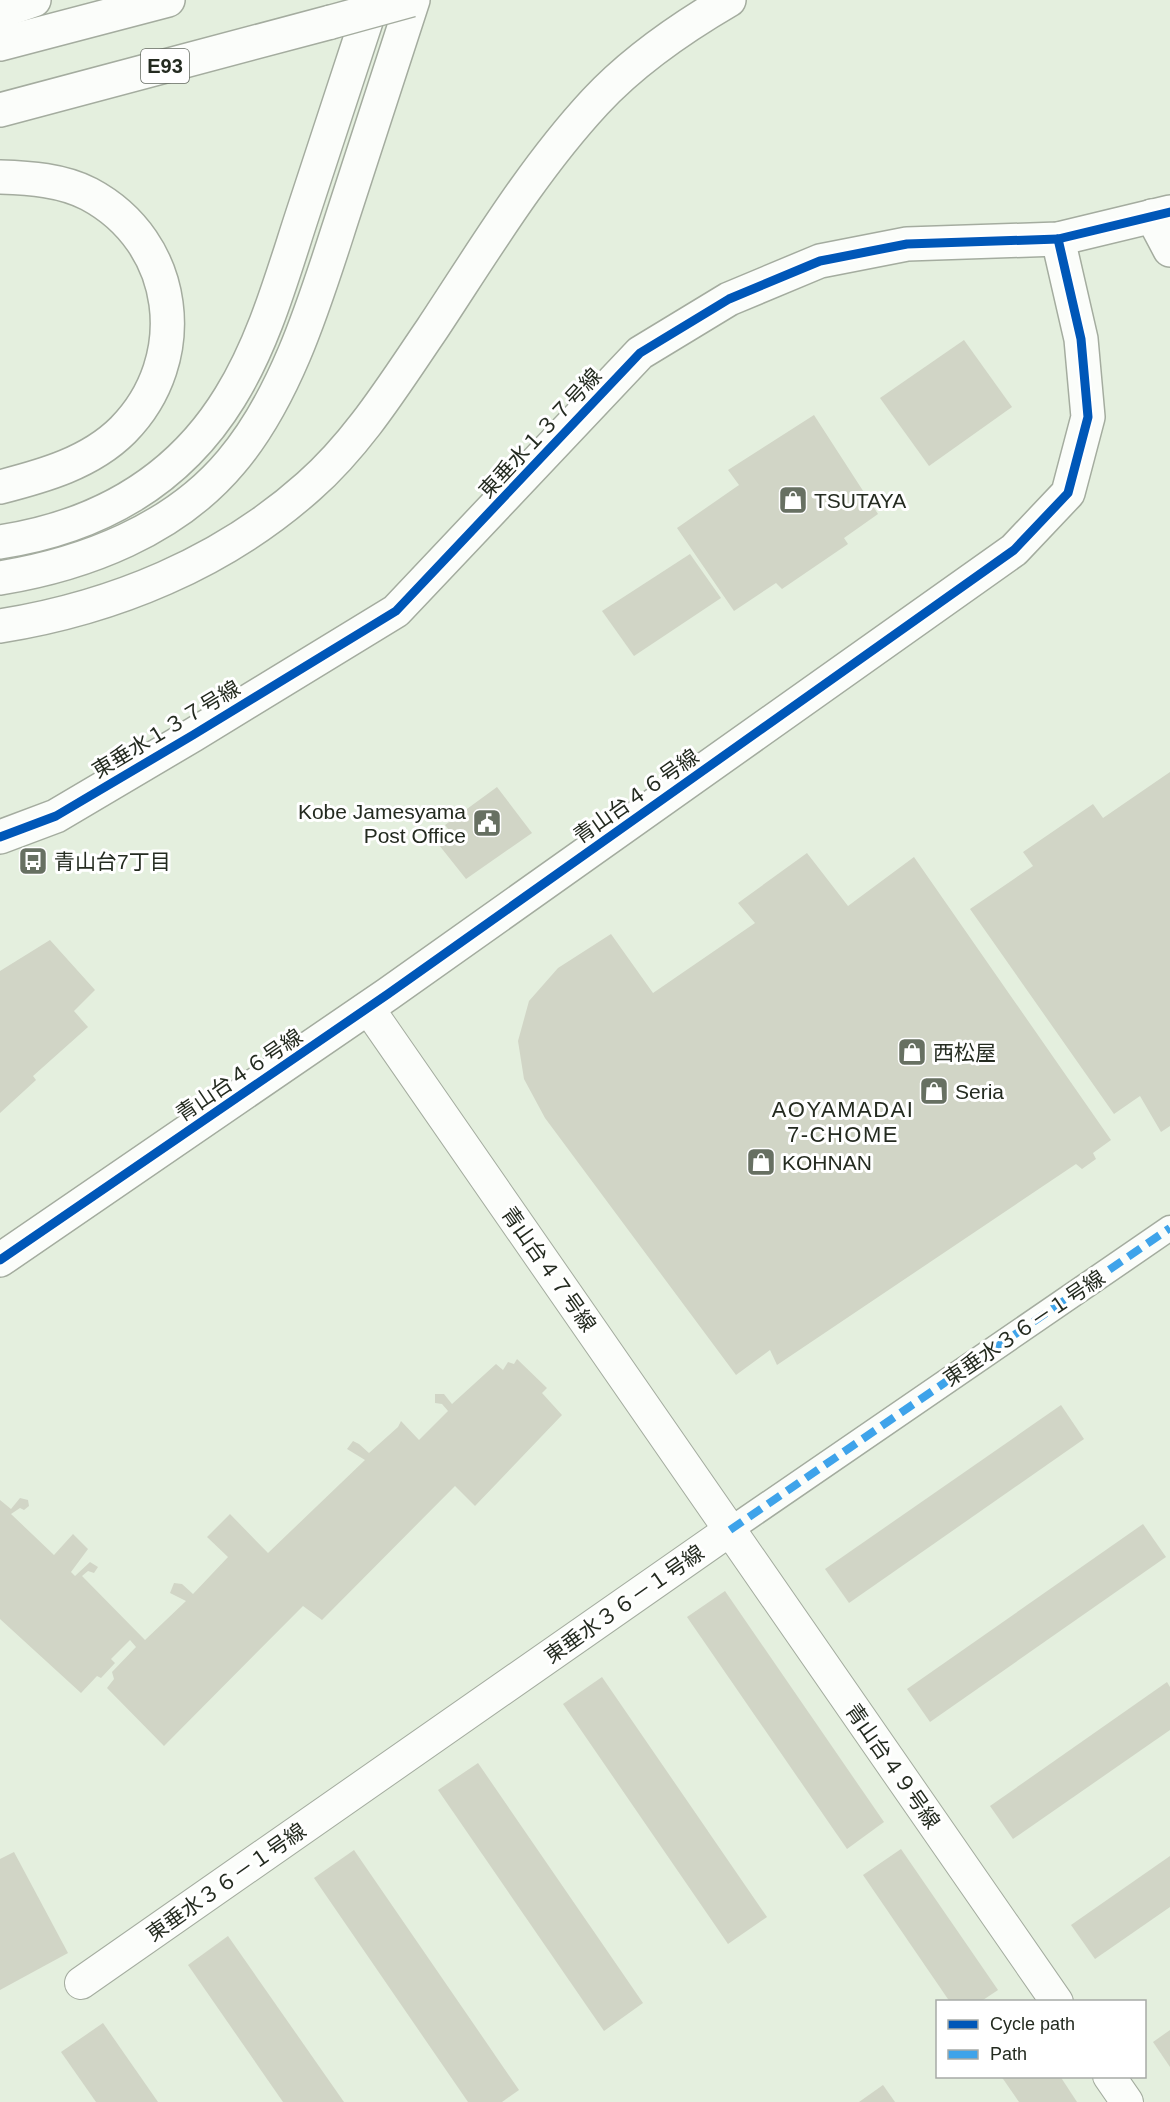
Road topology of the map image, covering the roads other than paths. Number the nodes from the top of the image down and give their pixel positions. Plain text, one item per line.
1 (34, 0) edge
2 (168, 0) edge
3 (373, 0) edge
4 (412, 0) edge
5 (729, 0) edge
6 (0, 12) edge
7 (0, 44) edge
8 (0, 110) edge
9 (0, 177) edge
10 (1161, 214) edge
11 (1058, 239) junction
12 (1170, 250) edge
13 (0, 487) edge
14 (0, 542) edge
15 (0, 579) edge
16 (0, 626) edge
17 (0, 837) edge
18 (368, 1008) junction
19 (1170, 1228) edge
20 (0, 1260) edge
21 (730, 1530) junction
22 (81, 1983) dead end
23 (1056, 2000) edge
24 (1110, 2078) edge
25 (1127, 2102) edge

1 - 6 main road
2 - 7 main road
3 - 14 main road
4 - 8 main road, E93, bridge
4 - 15 main road
5 - 16 main road
9 - 13 main road
10 - 11 main road, 東垂水１３７号線
10 - 12 main road
11 - 17 main road, 東垂水１３７号線
11 - 18 main road, 青山台４６号線
18 - 20 main road, 青山台４６号線
18 - 21 street, 青山台４７号線
19 - 21 street, 東垂水３６－１号線
21 - 22 street, 東垂水３６－１号線
21 - 23 street, 青山台４９号線
24 - 25 street

